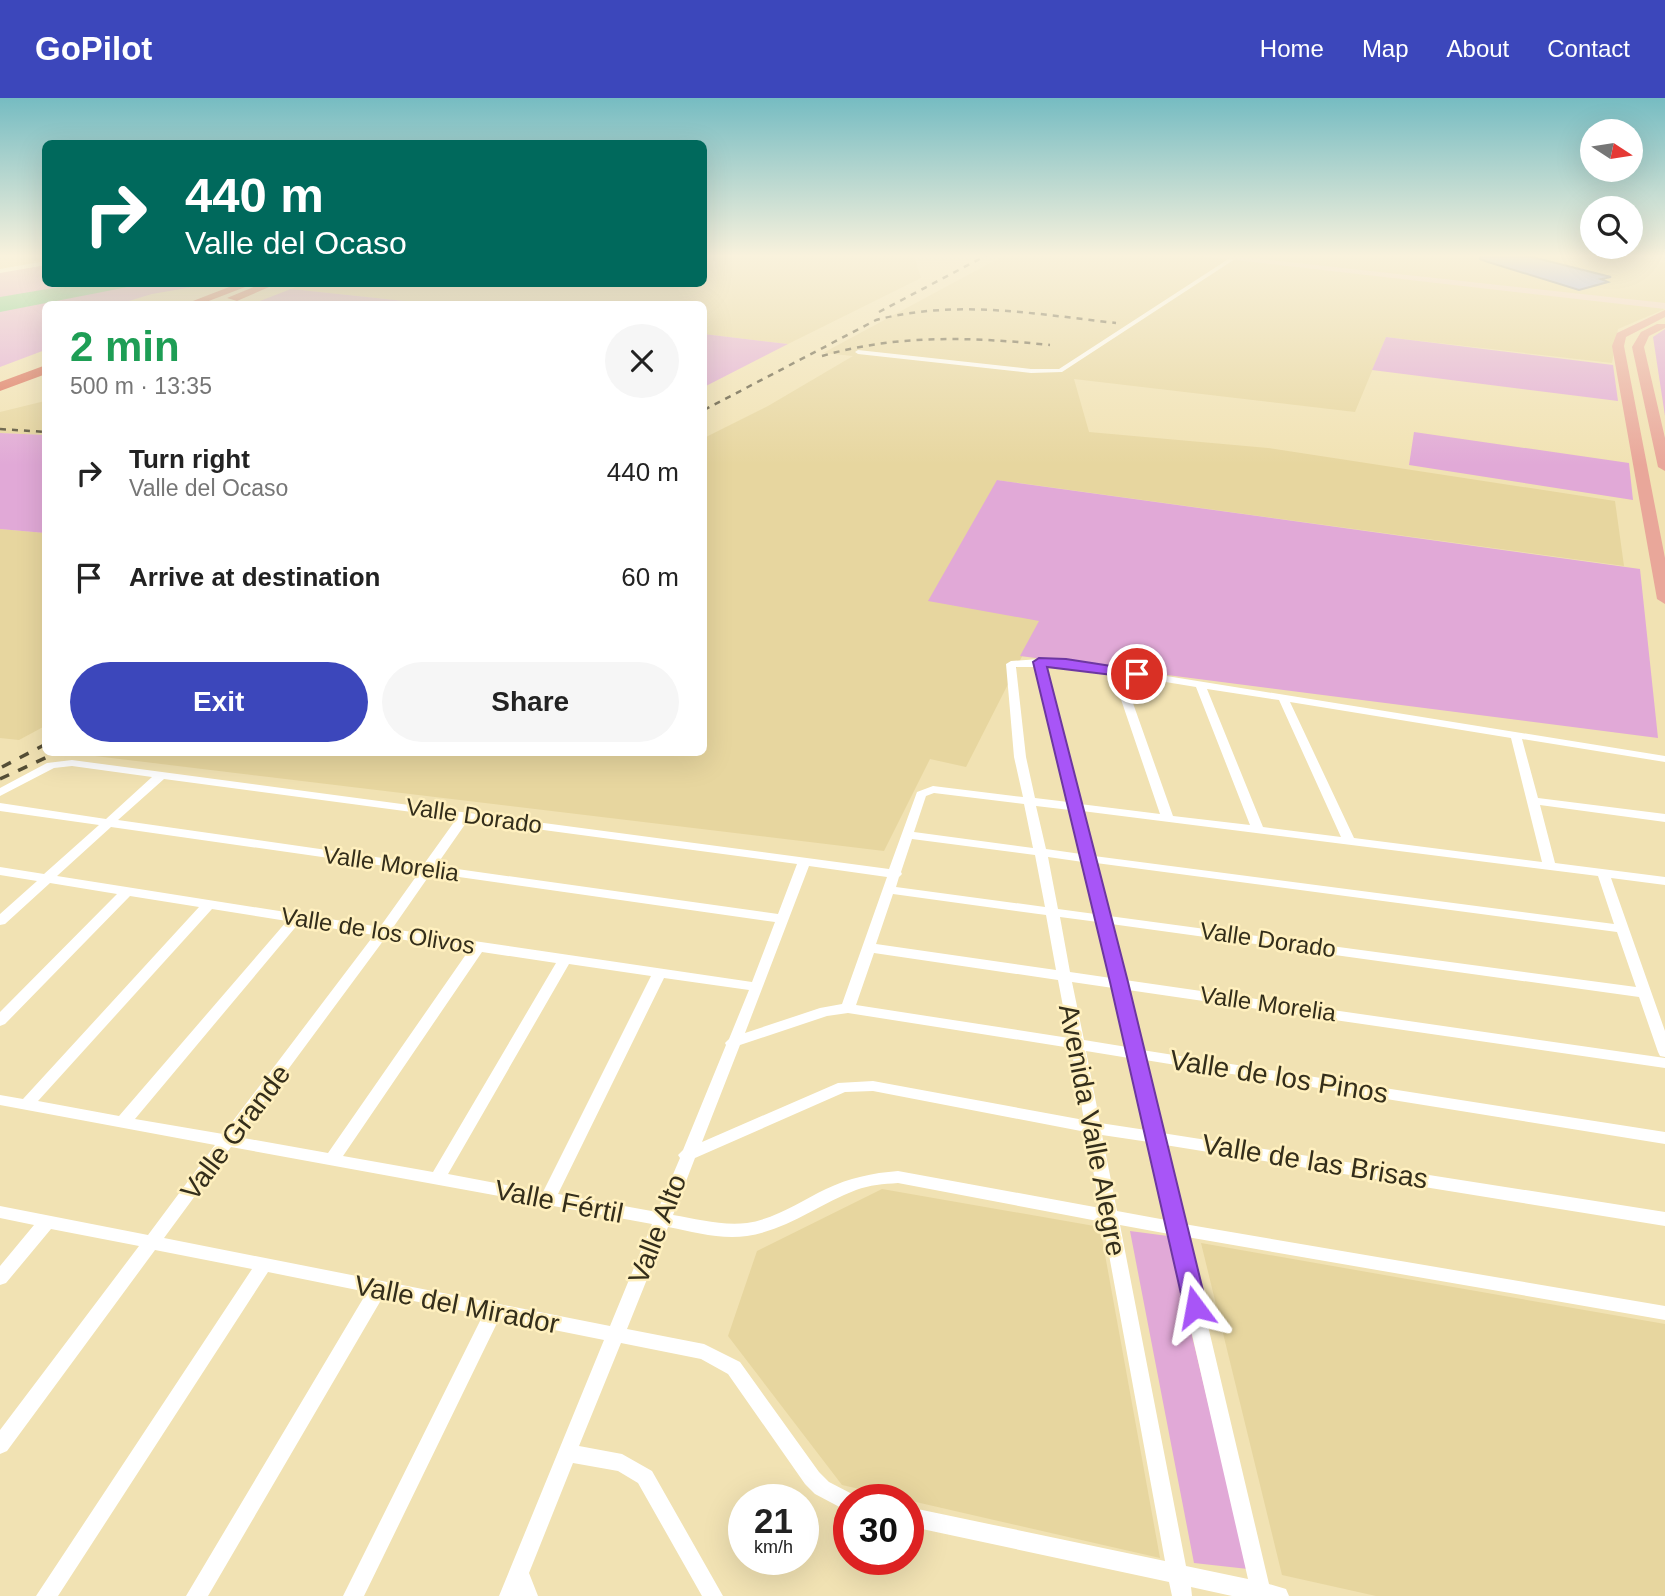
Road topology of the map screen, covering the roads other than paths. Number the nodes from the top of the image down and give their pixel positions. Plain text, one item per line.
1 (1131, 325) edge
2 (1641, 325) edge
3 (1663, 325) edge
4 (858, 352) dead end
5 (42, 359) edge
6 (42, 371) edge
7 (0, 375) edge
8 (0, 387) edge
9 (1665, 467) edge
10 (1665, 599) edge
11 (1039, 662) junction
12 (1116, 671) junction
13 (1200, 684) junction
14 (1283, 698) junction
15 (1516, 736) junction
16 (1665, 759) edge
17 (162, 775) junction
18 (0, 793) edge
19 (1532, 801) junction
20 (1029, 802) junction
21 (0, 807) edge
22 (1077, 808) junction
23 (465, 815) junction
24 (1665, 818) edge
25 (1168, 819) junction
26 (106, 823) junction
27 (1258, 830) junction
28 (909, 835) junction
29 (1350, 842) junction
30 (1041, 854) junction
31 (1089, 860) junction
32 (804, 862) junction
33 (1549, 866) junction
34 (426, 869) junction
35 (0, 871) edge
36 (1603, 873) junction
37 (896, 874) junction
38 (46, 878) junction
39 (1665, 881) edge
40 (891, 890) junction
41 (127, 891) junction
42 (210, 903) junction
43 (1051, 910) junction
44 (1103, 917) junction
45 (298, 918) junction
46 (783, 919) junction
47 (0, 921) edge
48 (1623, 929) junction
49 (383, 932) junction
50 (478, 947) junction
51 (871, 948) junction
52 (565, 959) junction
53 (660, 973) junction
54 (1063, 974) junction
55 (1119, 982) junction
56 (757, 987) junction
57 (1644, 993) junction
58 (848, 1008) junction
59 (0, 1021) edge
60 (732, 1043) junction
61 (1075, 1044) junction
62 (1665, 1052) edge
63 (1135, 1054) junction
64 (1665, 1063) edge
65 (0, 1100) edge
66 (26, 1105) junction
67 (123, 1122) junction
68 (1094, 1128) junction
69 (1154, 1135) junction
70 (1665, 1138) edge
71 (229, 1140) junction
72 (686, 1155) junction
73 (332, 1159) junction
74 (438, 1177) junction
75 (548, 1198) junction
76 (0, 1212) edge
77 (1110, 1217) junction
78 (1665, 1219) edge
79 (661, 1221) junction
80 (47, 1222) junction
81 (1177, 1229) junction
82 (153, 1242) junction
83 (263, 1266) junction
84 (0, 1278) edge
85 (379, 1288) junction
86 (494, 1312) junction
87 (1665, 1313) edge
88 (616, 1334) junction
89 (0, 1445) edge
90 (567, 1453) junction
91 (833, 1494) edge
92 (924, 1520) edge
93 (519, 1574) junction
94 (1180, 1586) edge
95 (1267, 1595) edge
96 (46, 1596) edge
97 (196, 1596) edge
98 (353, 1596) edge
99 (509, 1596) edge
100 (528, 1596) edge
101 (713, 1596) edge

1 - 4 street
2 - 10 main road
3 - 9 main road
5 - 7 highway
6 - 8 highway
11 - 12 street
11 - 20 street, Avenida Valle Alegre
11 - 22 street
12 - 13 street
12 - 25 street
13 - 14 street
13 - 27 street
14 - 15 street
14 - 29 street
15 - 16 street
15 - 19 street
17 - 18 street, Valle Dorado
17 - 23 street, Valle Dorado
17 - 26 street
19 - 24 street
19 - 33 street
20 - 22 street
20 - 28 street
20 - 30 street, Avenida Valle Alegre
21 - 26 street, Valle Morelia
22 - 25 street
22 - 31 street
23 - 32 street, Valle Dorado
23 - 34 street, Valle Grande
25 - 27 street
26 - 34 street, Valle Morelia
26 - 38 street
27 - 29 street
28 - 30 street
28 - 37 street
29 - 33 street
30 - 31 street
30 - 43 street, Avenida Valle Alegre
31 - 44 street
31 - 48 street
32 - 37 street, Valle Dorado
32 - 46 street, Valle Alto
33 - 36 street
34 - 46 street, Valle Morelia
34 - 49 street, Valle Grande
35 - 38 street, Valle de los Olivos
36 - 39 street
36 - 48 street
37 - 40 street
38 - 41 street, Valle de los Olivos
38 - 47 street
40 - 43 street, Valle Dorado
40 - 51 street
41 - 42 street, Valle de los Olivos
41 - 59 street
42 - 45 street, Valle de los Olivos
42 - 66 street
43 - 44 street, Valle Dorado
43 - 54 street, Avenida Valle Alegre
44 - 55 street
44 - 57 street, Valle Dorado
45 - 49 street, Valle de los Olivos
45 - 67 street
46 - 56 street, Valle Alto
48 - 57 street
49 - 50 street, Valle de los Olivos
49 - 71 street, Valle Grande
50 - 52 street, Valle de los Olivos
50 - 73 street
51 - 54 street, Valle Morelia
51 - 58 street
52 - 53 street, Valle de los Olivos
52 - 74 street
53 - 56 street, Valle de los Olivos
53 - 75 street
54 - 55 street, Valle Morelia
54 - 61 street, Avenida Valle Alegre
55 - 63 street
55 - 64 street, Valle Morelia
56 - 60 street, Valle Alto
57 - 62 street
58 - 60 street, Valle de los Pinos
58 - 61 street, Valle de los Pinos
60 - 72 street, Valle Alto
61 - 63 street, Valle de los Pinos
61 - 68 street, Avenida Valle Alegre
63 - 69 street
63 - 70 street, Valle de los Pinos
65 - 66 street, Valle Fértil
66 - 67 street, Valle Fértil
67 - 71 street, Valle Fértil
68 - 69 street, Valle de las Brisas
68 - 72 street, Valle de las Brisas
68 - 77 street, Avenida Valle Alegre
69 - 78 street, Valle de las Brisas
69 - 81 street
71 - 73 street, Valle Fértil
71 - 82 street, Valle Grande
72 - 79 street, Valle Alto
73 - 74 street, Valle Fértil
74 - 75 street, Valle Fértil
75 - 79 street, Valle Fértil
76 - 80 street, Valle del Mirador
77 - 79 street, Valle Fértil
77 - 81 street, Valle Fértil
77 - 94 street, Avenida Valle Alegre
79 - 88 street, Valle Alto
80 - 82 street, Valle del Mirador
80 - 84 street
81 - 87 street, Valle Fértil
81 - 95 street
82 - 83 street, Valle del Mirador
82 - 89 street, Valle Grande
83 - 85 street, Valle del Mirador
83 - 96 street
85 - 86 street, Valle del Mirador
85 - 97 street
86 - 88 street, Valle del Mirador
86 - 98 street
88 - 90 street, Valle Alto
88 - 91 street, Valle del Mirador
90 - 93 street, Valle Alto
90 - 101 street
92 - 94 street
93 - 99 street, Valle Alto
93 - 100 street
94 - 95 street

